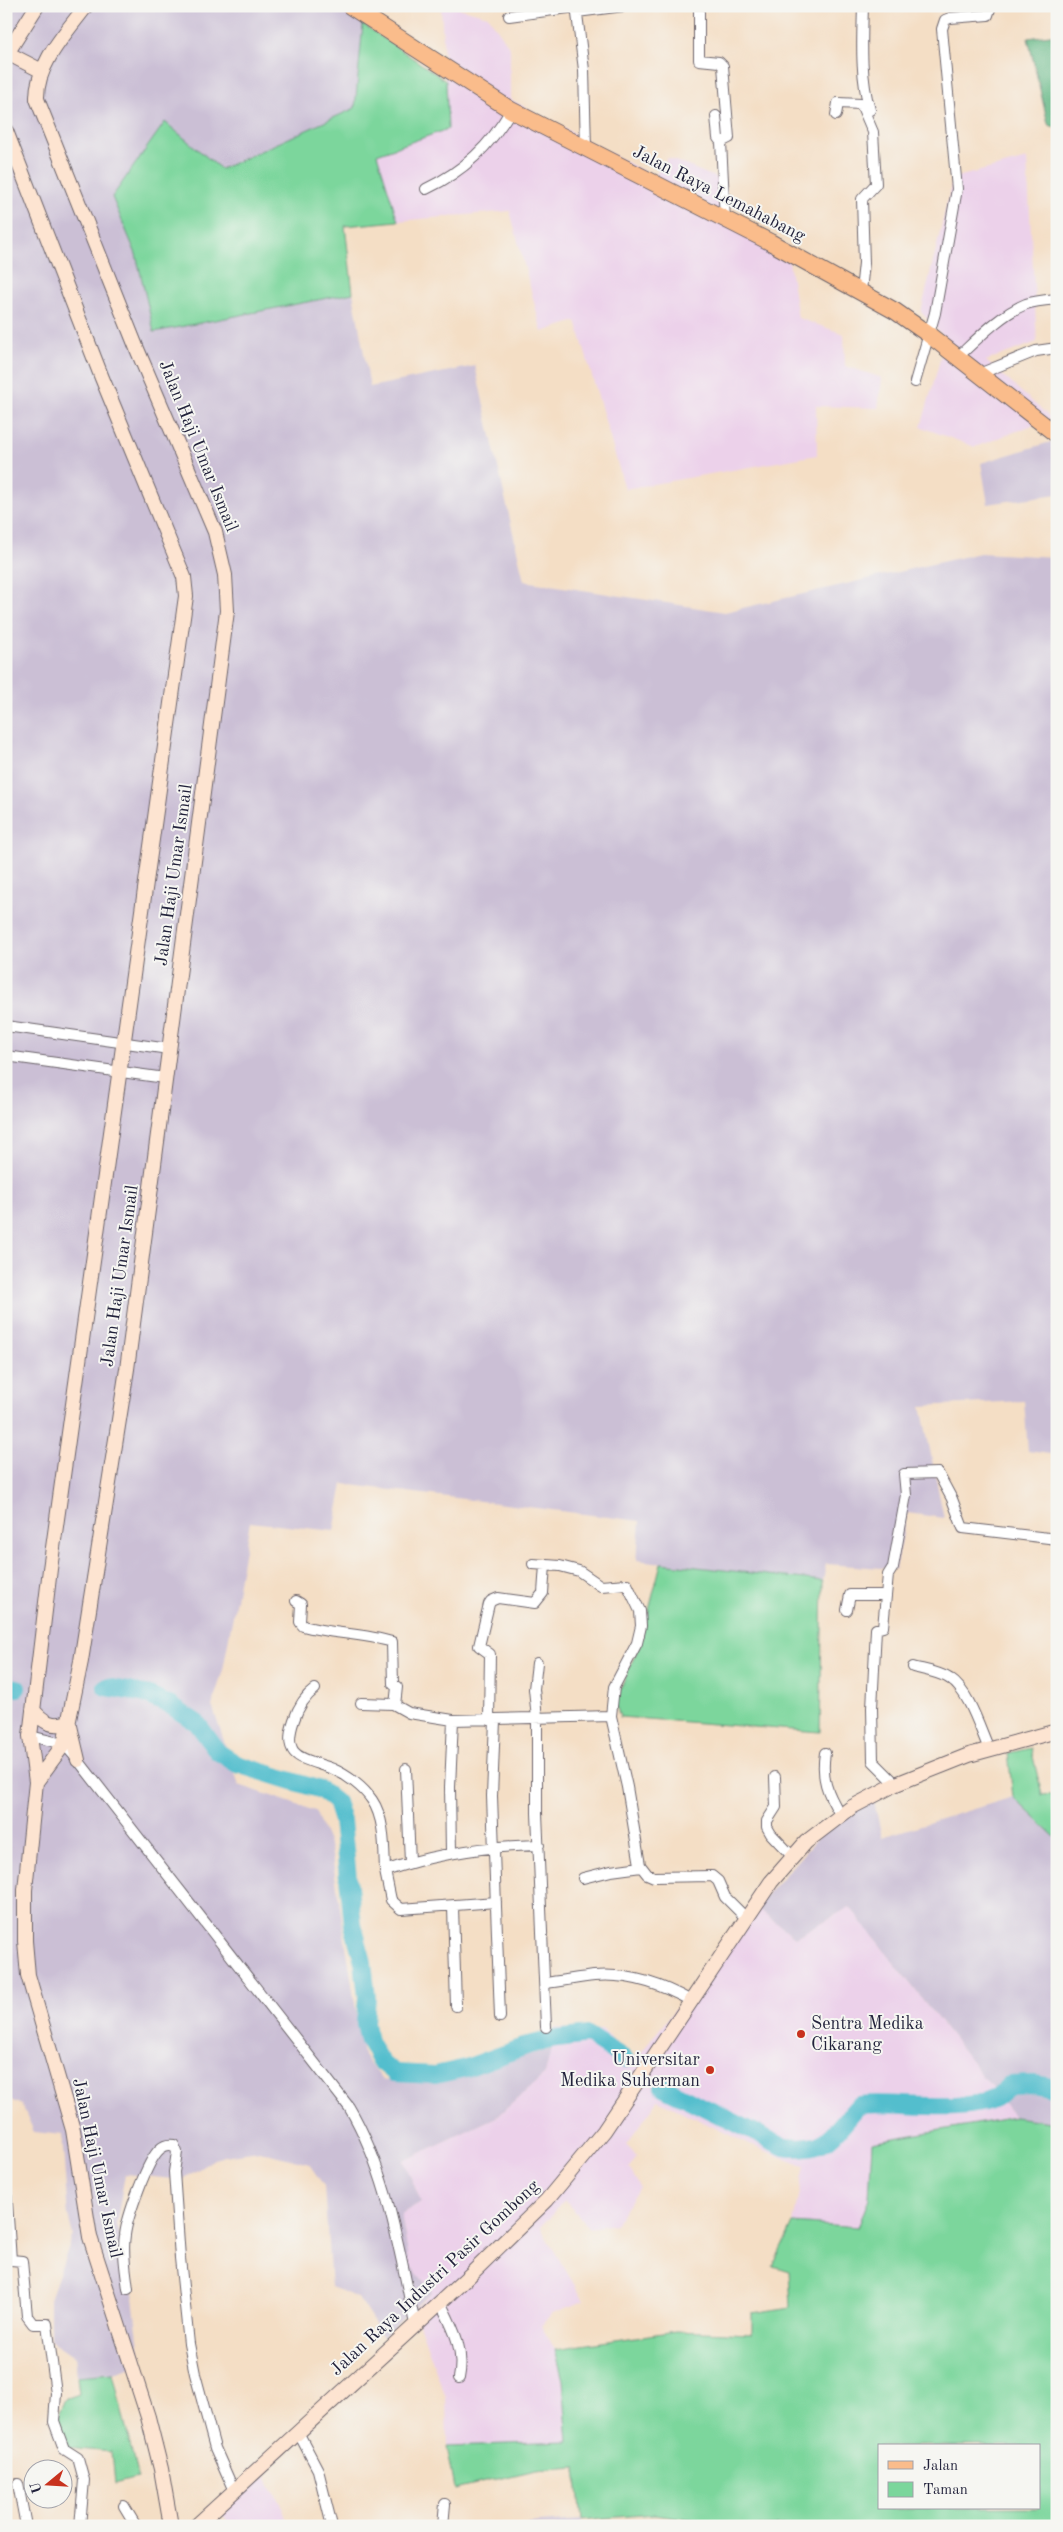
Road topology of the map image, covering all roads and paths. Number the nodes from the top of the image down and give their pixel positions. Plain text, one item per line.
1 (37, 6) edge
2 (86, 6) edge
3 (350, 6) edge
4 (624, 6) edge
5 (699, 6) edge
6 (864, 6) edge
7 (991, 6) edge
8 (576, 9) edge
9 (509, 16) dead end
10 (7, 54) edge
11 (42, 71) junction
12 (511, 110) junction
13 (836, 115) dead end
14 (716, 116) dead end
15 (6, 131) edge
16 (721, 142) junction
17 (586, 148) junction
18 (875, 149) junction
19 (426, 189) dead end
20 (725, 220) junction
21 (861, 291) junction
22 (1057, 299) edge
23 (928, 334) junction
24 (1057, 348) edge
25 (958, 357) junction
26 (979, 374) junction
27 (915, 382) dead end
28 (1057, 435) edge
29 (6, 1026) edge
30 (124, 1042) junction
31 (169, 1049) junction
32 (6, 1056) edge
33 (120, 1072) junction
34 (165, 1078) junction
35 (1057, 1539) edge
36 (533, 1564) dead end
37 (545, 1565) junction
38 (886, 1595) junction
39 (296, 1601) dead end
40 (847, 1610) dead end
41 (538, 1663) dead end
42 (913, 1667) dead end
43 (315, 1689) dead end
44 (361, 1703) dead end
45 (395, 1705) junction
46 (34, 1708) junction
47 (611, 1716) junction
48 (69, 1717) junction
49 (536, 1718) junction
50 (453, 1720) junction
51 (492, 1720) junction
52 (1057, 1731) edge
53 (30, 1736) junction
54 (64, 1744) junction
55 (989, 1749) junction
56 (825, 1753) dead end
57 (78, 1760) junction
58 (406, 1769) dead end
59 (775, 1778) dead end
60 (36, 1782) junction
61 (896, 1784) junction
62 (840, 1814) junction
63 (539, 1845) junction
64 (494, 1846) junction
65 (451, 1852) junction
66 (792, 1856) junction
67 (410, 1862) junction
68 (641, 1867) junction
69 (386, 1871) junction
70 (583, 1878) dead end
71 (496, 1902) junction
72 (453, 1906) junction
73 (746, 1918) junction
74 (544, 1983) junction
75 (691, 2001) junction
76 (456, 2006) dead end
77 (500, 2017) dead end
78 (546, 2027) dead end
79 (6, 2188) edge
80 (128, 2289) dead end
81 (440, 2302) junction
82 (416, 2324) junction
83 (460, 2378) dead end
84 (298, 2432) junction
85 (18, 2484) dead end
86 (234, 2491) junction
87 (445, 2504) dead end
88 (124, 2506) dead end
89 (26, 2526) edge
90 (80, 2526) edge
91 (136, 2526) edge
92 (171, 2526) edge
93 (196, 2526) edge
94 (332, 2526) edge
95 (443, 2526) edge

1 - 10 main road
2 - 11 main road, Jalan Haji Umar Ismail
3 - 12 main road, Jalan Raya Lemahabang
4 - 8 street
5 - 16 street
6 - 18 street
7 - 23 street
8 - 9 street
8 - 17 street
10 - 11 main road
11 - 31 main road, Jalan Haji Umar Ismail
12 - 17 main road, Jalan Raya Lemahabang
12 - 19 street
13 - 18 street
14 - 16 street
15 - 30 main road, Jalan Haji Umar Ismail
16 - 20 street
17 - 20 main road, Jalan Raya Lemahabang
18 - 21 street
20 - 21 main road, Jalan Raya Lemahabang
21 - 23 main road, Jalan Raya Lemahabang
22 - 25 street
23 - 25 main road, Jalan Raya Lemahabang
23 - 27 street
24 - 26 street
25 - 26 main road, Jalan Raya Lemahabang
26 - 28 main road, Jalan Raya Lemahabang
29 - 30 street
30 - 31 street
30 - 33 main road, Jalan Haji Umar Ismail
31 - 34 main road, Jalan Haji Umar Ismail
32 - 33 street
33 - 34 street
33 - 46 main road, Jalan Haji Umar Ismail
34 - 48 main road, Jalan Haji Umar Ismail
35 - 38 street
36 - 37 street
37 - 47 street
37 - 51 street
38 - 40 street
38 - 61 street
39 - 45 street
41 - 49 street
42 - 55 street
43 - 69 street
44 - 45 street
45 - 50 street
46 - 48 main road
46 - 53 main road, Jalan Haji Umar Ismail
47 - 49 street
47 - 68 street
48 - 54 main road, Jalan Haji Umar Ismail
48 - 57 main road
49 - 51 street
49 - 63 street
50 - 51 street
50 - 65 street
51 - 64 street
52 - 55 main road, Jalan Raya Industri Pasir Gombong
53 - 54 street
53 - 60 main road, Jalan Haji Umar Ismail
54 - 57 street
54 - 60 main road, Jalan Haji Umar Ismail
55 - 61 main road, Jalan Raya Industri Pasir Gombong
56 - 62 street
57 - 82 street
58 - 67 street
59 - 66 street
60 - 92 main road, Jalan Haji Umar Ismail
61 - 62 main road, Jalan Raya Industri Pasir Gombong
62 - 66 main road, Jalan Raya Industri Pasir Gombong
63 - 64 street
63 - 74 street
64 - 65 street
64 - 71 street
65 - 67 street
66 - 73 main road, Jalan Raya Industri Pasir Gombong
67 - 69 street
68 - 70 street
68 - 73 street
69 - 72 street
71 - 72 street
71 - 77 street
72 - 76 street
73 - 75 main road, Jalan Raya Industri Pasir Gombong
74 - 75 street
74 - 78 street
75 - 81 main road, Jalan Raya Industri Pasir Gombong
79 - 90 street
80 - 86 street
81 - 82 main road, Jalan Raya Industri Pasir Gombong
81 - 83 street
82 - 84 main road, Jalan Raya Industri Pasir Gombong
84 - 86 main road, Jalan Raya Industri Pasir Gombong
84 - 94 street
85 - 89 street
86 - 93 main road, Jalan Raya Industri Pasir Gombong
87 - 95 street
88 - 91 street

